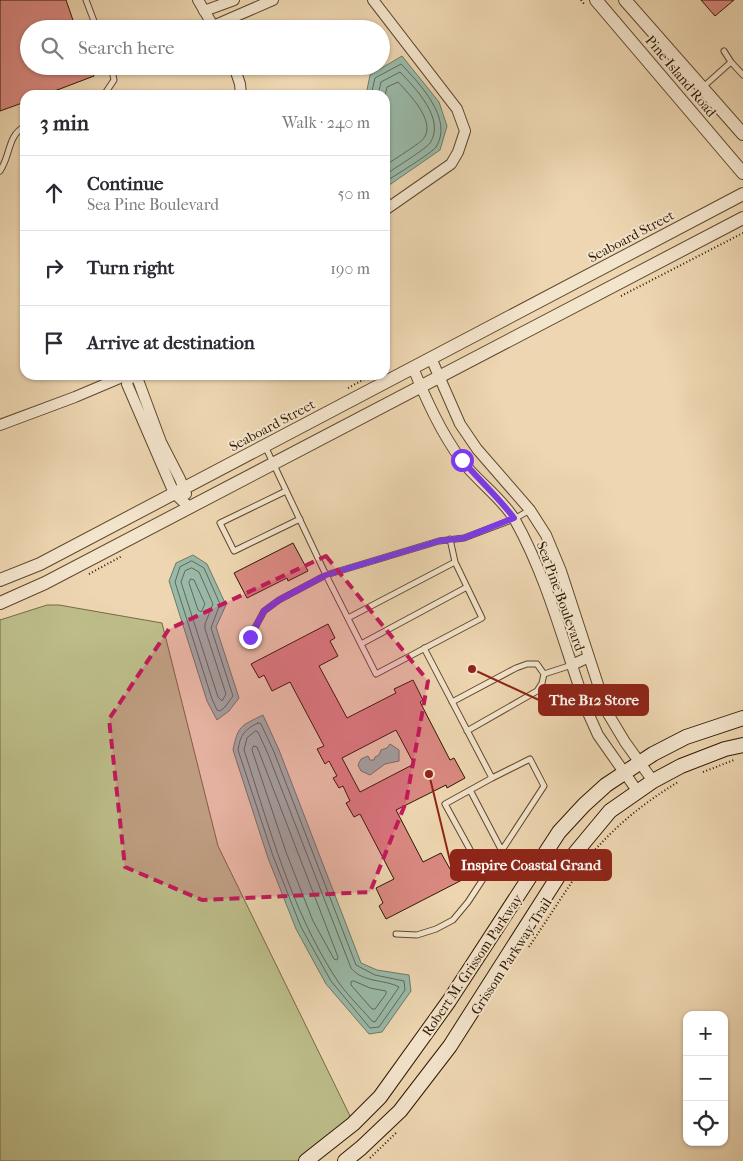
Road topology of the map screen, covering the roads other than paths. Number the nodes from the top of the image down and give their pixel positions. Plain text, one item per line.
1 (86, 0) edge
2 (198, 0) edge
3 (234, 0) edge
4 (273, 0) edge
5 (373, 0) edge
6 (596, 0) edge
7 (624, 0) edge
8 (204, 11) junction
9 (94, 20) edge
10 (210, 20) edge
11 (229, 20) edge
12 (388, 20) edge
13 (390, 22) edge
14 (724, 51) dead end
15 (731, 62) junction
16 (742, 72) edge
17 (113, 75) edge
18 (237, 75) edge
19 (701, 88) junction
20 (107, 90) edge
21 (241, 90) edge
22 (20, 128) edge
23 (743, 134) edge
24 (0, 170) edge
25 (743, 172) edge
26 (743, 194) edge
27 (390, 207) edge
28 (743, 218) edge
29 (431, 358) junction
30 (413, 368) junction
31 (440, 376) junction
32 (117, 380) edge
33 (138, 380) edge
34 (420, 386) junction
35 (0, 425) edge
36 (265, 446) junction
37 (273, 463) junction
38 (179, 490) junction
39 (286, 491) junction
40 (189, 507) junction
41 (530, 510) junction
42 (514, 518) junction
43 (300, 519) junction
44 (450, 539) junction
45 (455, 562) junction
46 (326, 575) junction
47 (0, 580) edge
48 (467, 587) junction
49 (0, 603) edge
50 (348, 618) junction
51 (250, 637) dead end
52 (361, 644) junction
53 (424, 648) junction
54 (589, 657) junction
55 (572, 665) junction
56 (544, 674) junction
57 (452, 702) junction
58 (743, 718) edge
59 (467, 731) junction
60 (743, 745) edge
61 (640, 762) junction
62 (623, 772) junction
63 (492, 778) junction
64 (653, 781) junction
65 (470, 790) junction
66 (638, 792) junction
67 (502, 851) junction
68 (485, 877) junction
69 (396, 934) dead end
70 (306, 1161) edge
71 (345, 1161) edge

1 - 9 lane
2 - 8 street
3 - 8 street
4 - 11 street
5 - 12 street
6 - 25 street, Pine Island Road
7 - 19 street, Pine Island Road
8 - 10 street
13 - 27 street
14 - 15 lane
15 - 16 lane
15 - 19 lane
17 - 20 lane
18 - 21 street
19 - 23 street, Pine Island Road
22 - 24 lane
26 - 29 street, Seaboard Street
28 - 31 street
29 - 30 street, Seaboard Street
29 - 31 street, Sea Pine Boulevard
30 - 34 street, Sea Pine Boulevard
30 - 36 street, Seaboard Street
31 - 34 street
31 - 41 street, Sea Pine Boulevard
32 - 35 street
33 - 38 street
34 - 37 street
34 - 42 street, Sea Pine Boulevard
36 - 37 lane
36 - 38 street, Seaboard Street
37 - 39 lane
37 - 40 street
38 - 40 street
38 - 47 street, Seaboard Street
39 - 43 lane
39 - 43 lane
40 - 49 street
41 - 42 lane
41 - 54 street, Sea Pine Boulevard
42 - 44 lane
42 - 55 street, Sea Pine Boulevard
43 - 46 lane
44 - 45 lane
44 - 46 lane
45 - 48 lane
45 - 50 lane
46 - 50 lane
46 - 51 lane
48 - 52 lane
48 - 53 lane
50 - 52 lane
52 - 53 lane
53 - 57 lane
54 - 55 street
54 - 61 street, Sea Pine Boulevard
55 - 56 lane
55 - 62 street, Sea Pine Boulevard
56 - 57 lane
56 - 59 lane
57 - 59 lane
58 - 61 main road, Robert M. Grissom Parkway
59 - 63 lane
60 - 64 main road, Robert M. Grissom Parkway
61 - 62 main road, Robert M. Grissom Parkway
61 - 64 street, Sea Pine Boulevard
62 - 66 street, Sea Pine Boulevard
62 - 70 main road, Robert M. Grissom Parkway
63 - 65 lane
63 - 67 lane
64 - 66 main road, Robert M. Grissom Parkway
65 - 67 lane
65 - 68 lane
66 - 71 main road, Robert M. Grissom Parkway
67 - 68 lane
68 - 69 lane

